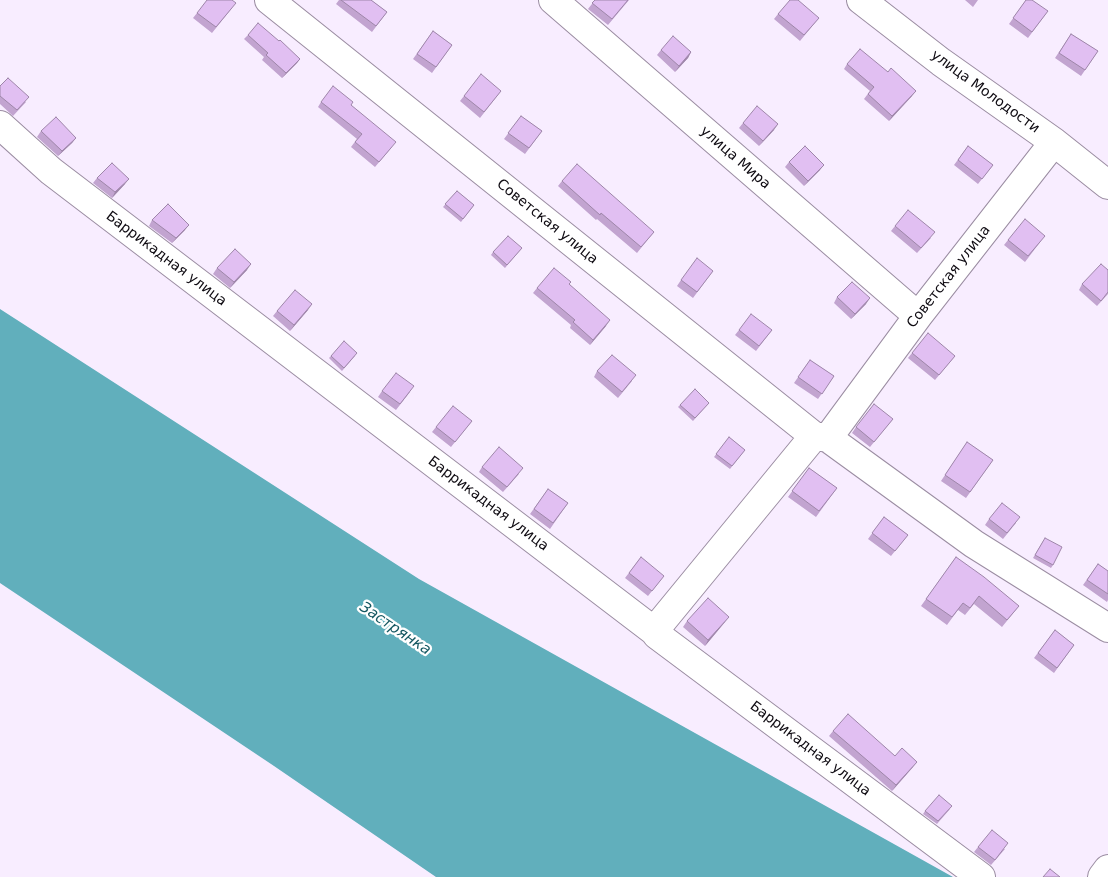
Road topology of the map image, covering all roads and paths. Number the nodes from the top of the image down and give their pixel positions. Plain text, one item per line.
1 (269, 0) edge
2 (553, 0) edge
3 (861, 0) edge
4 (0, 125) edge
5 (1054, 142) junction
6 (1108, 184) edge
7 (918, 316) junction
8 (821, 437) junction
9 (1108, 628) edge
10 (654, 631) junction
11 (1108, 869) edge
12 (981, 877) edge
13 (1102, 877) edge

1 - 8 street, Советская улица
2 - 7 street, улица Мира
3 - 5 street, улица Молодости
4 - 10 street, Баррикадная улица
5 - 6 street, улица Молодости
5 - 7 street, Советская улица
7 - 8 street, Советская улица
8 - 9 street, Советская улица
8 - 10 street
10 - 12 street, Баррикадная улица
11 - 13 street

